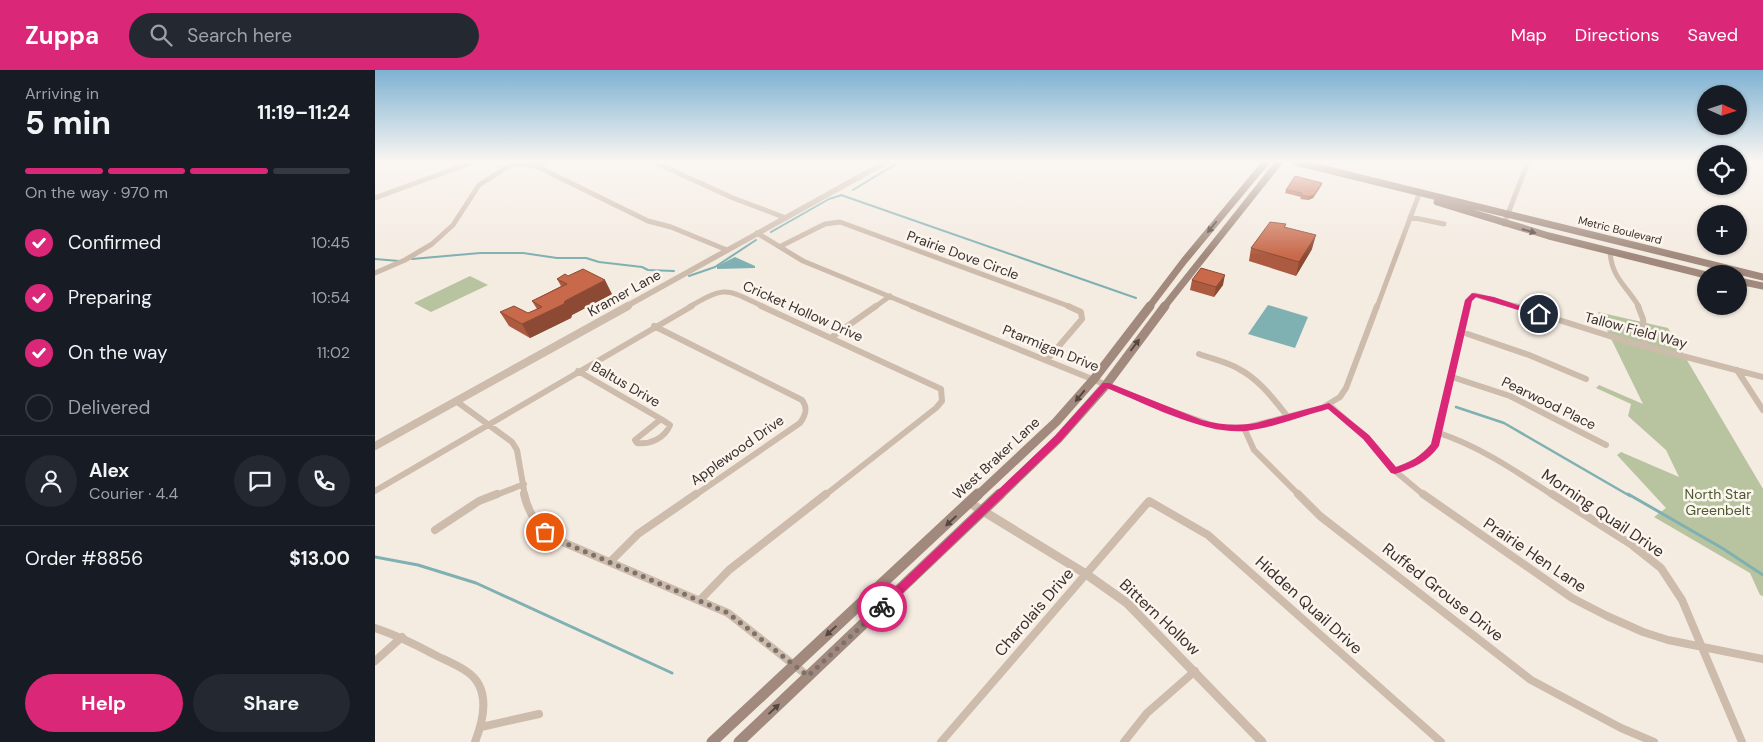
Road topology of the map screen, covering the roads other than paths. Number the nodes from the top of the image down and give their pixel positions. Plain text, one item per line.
1 (473, 193) edge
2 (590, 193) edge
3 (723, 193) edge
4 (830, 193) edge
5 (1240, 193) edge
6 (1255, 193) edge
7 (1404, 193) edge
8 (1420, 193) edge
9 (1517, 193) edge
10 (1418, 197) junction
11 (1231, 204) junction
12 (1242, 208) junction
13 (1509, 214) junction
14 (1410, 217) junction
15 (786, 218) junction
16 (1444, 224) dead end
17 (1504, 224) junction
18 (757, 233) junction
19 (781, 246) junction
20 (727, 250) junction
21 (1610, 252) junction
22 (1690, 259) junction
23 (1185, 261) junction
24 (1195, 265) junction
25 (1688, 272) junction
26 (375, 273) edge
27 (1697, 274) edge
28 (1763, 278) edge
29 (1747, 283) edge
30 (1763, 286) edge
31 (890, 296) junction
32 (654, 326) junction
33 (1462, 332) junction
34 (832, 338) junction
35 (1645, 346) junction
36 (1199, 354) dead end
37 (1047, 360) junction
38 (1737, 370) junction
39 (578, 371) junction
40 (1452, 377) junction
41 (1763, 377) edge
42 (1094, 379) junction
43 (1586, 379) dead end
44 (1106, 384) junction
45 (456, 401) junction
46 (1329, 405) junction
47 (1763, 410) edge
48 (1289, 418) junction
49 (661, 419) junction
50 (488, 424) junction
51 (1244, 428) junction
52 (1439, 433) junction
53 (1606, 445) dead end
54 (375, 446) edge
55 (1395, 470) junction
56 (524, 484) junction
57 (375, 490) edge
58 (1149, 501) joint
59 (970, 503) junction
60 (983, 511) junction
61 (435, 530) dead end
62 (610, 562) junction
63 (1086, 574) junction
64 (700, 600) junction
65 (375, 628) edge
66 (402, 637) junction
67 (1703, 648) junction
68 (1763, 660) edge
69 (375, 661) edge
70 (795, 666) junction
71 (1195, 671) junction
72 (808, 676) junction
73 (539, 714) dead end
74 (481, 728) junction
75 (475, 742) edge
76 (712, 742) edge
77 (739, 742) edge
78 (941, 742) edge
79 (1124, 742) edge
80 (1262, 742) edge
81 (1441, 742) edge
82 (1654, 742) edge
83 (1742, 742) edge

1 - 26 street
2 - 20 street
3 - 15 street
4 - 15 street, Kramer Lane
5 - 11 main road, West Braker Lane
6 - 12 main road, West Braker Lane
7 - 10 main road, Metric Boulevard
8 - 13 main road, Metric Boulevard
9 - 13 street
10 - 14 street, Ptarmigan Drive
10 - 17 main road, Metric Boulevard
11 - 12 main road
11 -> 23 main road, West Braker Lane
12 - 24 main road, West Braker Lane
13 - 17 street
13 - 22 main road, Metric Boulevard
14 - 16 street
14 - 46 street, Ptarmigan Drive
15 - 18 street, Kramer Lane
17 -> 21 main road, Metric Boulevard
18 - 19 street, Ptarmigan Drive
18 - 20 street, Kramer Lane
19 - 31 street, Ptarmigan Drive
19 - 37 street, Prairie Dove Circle
20 - 45 street, Kramer Lane
21 - 25 main road, Metric Boulevard
21 - 35 street
22 - 25 main road
22 - 28 main road, Metric Boulevard
23 - 24 main road
23 - 42 main road, West Braker Lane
44 -> 24 main road, West Braker Lane
25 - 27 main road, Metric Boulevard
29 - 30 main road
31 - 34 street
31 - 37 street, Ptarmigan Drive
32 - 34 street, Cricket Hollow Drive
32 - 39 street, Cricket Hollow Drive
32 - 62 street, Applewood Drive
33 - 35 street, Tallow Field Way
33 - 40 street
33 - 43 street
34 - 64 street, Cricket Hollow Drive
35 - 38 street, Tallow Field Way
36 - 48 street
37 - 42 street, Ptarmigan Drive
38 - 41 street, Tallow Field Way
38 - 47 street
39 - 49 street, Baltus Drive
39 - 50 street, Cricket Hollow Drive
40 - 52 street
40 - 53 street, Pearwood Place
42 - 44 street, Ptarmigan Drive
42 -> 59 main road, West Braker Lane
44 - 51 street, Ptarmigan Drive
44 - 60 main road, West Braker Lane
45 - 50 street
45 - 54 street, Kramer Lane
46 - 48 street, Ptarmigan Drive
46 - 55 street, Prairie Hen Lane
48 - 51 street, Ptarmigan Drive
49 - 49 street, Baltus Drive
50 - 56 street
50 - 57 street, Cricket Hollow Drive
51 - 82 street, Ruffed Grouse Drive
52 - 55 street
52 - 67 street, Morning Quail Drive
55 - 67 street, Prairie Hen Lane
56 - 61 street
56 - 62 street
58 - 63 street, Charolais Drive
58 - 81 street, Hidden Quail Drive
59 - 60 street, Bittern Hollow
59 -> 70 main road, West Braker Lane
60 - 63 street, Bittern Hollow
60 - 72 main road, West Braker Lane
62 - 64 street
63 - 71 street, Bittern Hollow
63 - 78 street, Charolais Drive
64 - 70 street
65 - 66 street
66 - 69 street
66 - 74 street
67 - 68 street, Prairie Hen Lane
67 - 83 street, Morning Quail Drive
70 - 72 street
70 - 76 main road, West Braker Lane
71 - 79 street
71 - 80 street, Bittern Hollow
77 -> 72 main road, West Braker Lane
73 - 74 street
74 - 75 street

